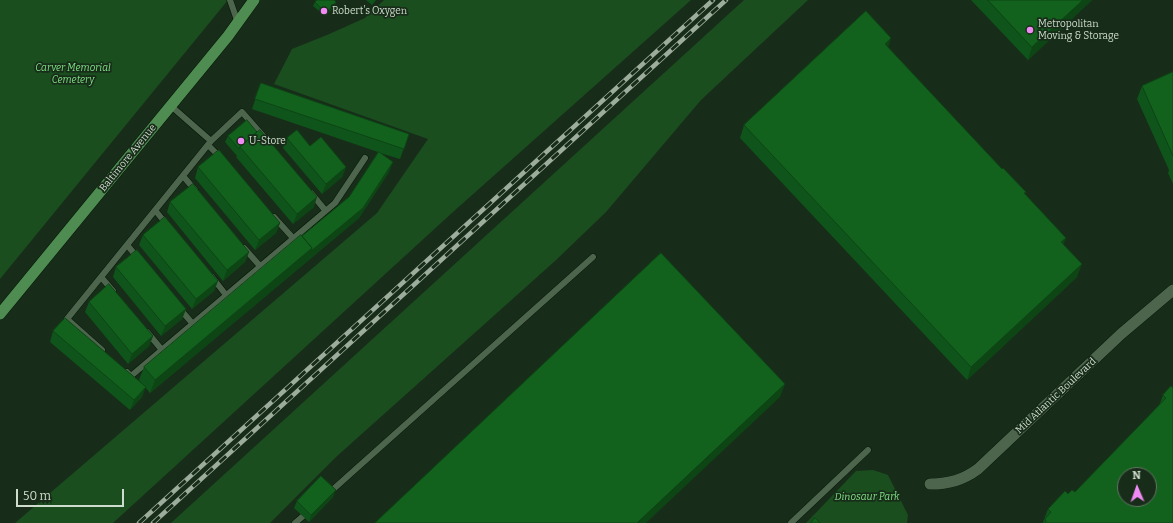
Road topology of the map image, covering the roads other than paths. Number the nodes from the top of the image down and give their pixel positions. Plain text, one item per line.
1 (230, 0) edge
2 (254, 0) edge
3 (238, 23) junction
4 (171, 106) junction
5 (266, 141) edge
6 (210, 143) junction
7 (365, 158) dead end
8 (224, 162) edge
9 (183, 176) junction
10 (306, 187) edge
11 (198, 194) edge
12 (155, 210) junction
13 (326, 210) junction
14 (272, 214) edge
15 (170, 228) edge
16 (293, 238) junction
17 (239, 242) edge
18 (127, 245) junction
19 (593, 257) dead end
20 (142, 263) edge
21 (260, 266) junction
22 (206, 270) edge
23 (101, 277) junction
24 (1173, 290) edge
25 (116, 295) edge
26 (226, 295) junction
27 (177, 305) edge
28 (0, 314) edge
29 (192, 324) junction
30 (142, 326) edge
31 (162, 350) junction
32 (108, 355) edge
33 (119, 366) edge
34 (868, 450) dead end
35 (930, 484) dead end
36 (325, 496) edge
37 (313, 507) edge
38 (295, 523) edge
39 (791, 523) edge

1 - 3 lane
2 - 3 main road, Baltimore Avenue
3 - 4 main road, Baltimore Avenue
4 - 6 lane
4 - 28 main road, Baltimore Avenue
5 - 6 lane
6 - 8 lane
6 - 9 lane
7 - 13 lane
9 - 11 lane
9 - 12 lane
10 - 13 lane
12 - 15 lane
12 - 18 lane
13 - 16 lane
14 - 16 lane
16 - 21 lane
17 - 21 lane
18 - 20 lane
18 - 23 lane
19 - 36 lane
21 - 26 lane
22 - 26 lane
23 - 25 lane
23 - 32 lane
24 - 35 street, Mid Atlantic Boulevard
26 - 29 lane
27 - 29 lane
29 - 31 lane
30 - 31 lane
31 - 33 lane
34 - 39 lane
37 - 38 lane

